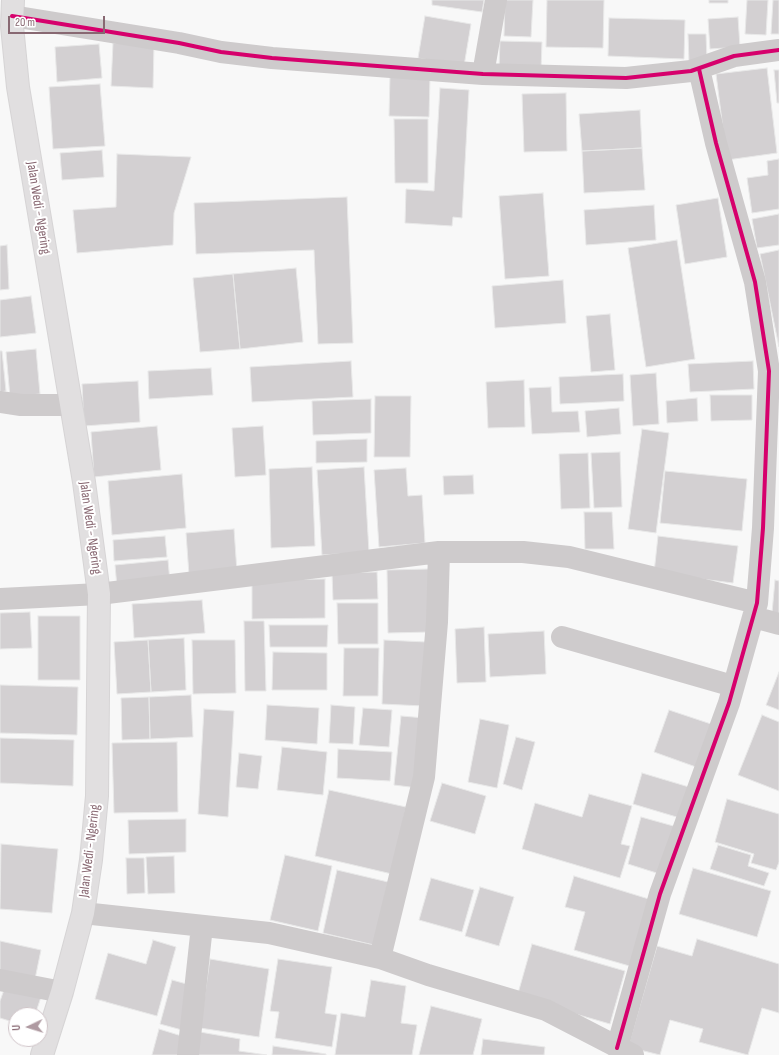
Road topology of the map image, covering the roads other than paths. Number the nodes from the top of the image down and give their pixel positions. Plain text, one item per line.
1 (496, 0) edge
2 (13, 8) edge
3 (779, 50) edge
4 (699, 69) junction
5 (483, 74) junction
6 (0, 402) edge
7 (71, 405) junction
8 (439, 552) junction
9 (99, 594) junction
10 (0, 599) edge
11 (755, 610) junction
12 (779, 624) edge
13 (562, 637) dead end
14 (733, 686) junction
15 (83, 913) junction
16 (202, 926) junction
17 (380, 958) junction
18 (0, 980) edge
19 (62, 992) junction
20 (625, 1051) edge
21 (42, 1055) edge
22 (188, 1055) edge

1 - 5 street
2 - 5 street
2 - 7 main road, Jalan Wedi - Ngering
3 - 4 street
4 - 5 street
4 - 11 street
6 - 7 street
7 - 9 main road, Jalan Wedi - Ngering
8 - 9 street
8 - 11 street
8 - 17 street
9 - 10 street
9 - 15 main road, Jalan Wedi - Ngering
11 - 12 street
11 - 14 street
13 - 14 street
14 - 20 street
15 - 16 street
15 - 19 main road, Jalan Wedi - Ngering
16 - 17 street
16 - 22 street
17 - 20 street
18 - 19 street
19 - 21 main road, Jalan Wedi - Ngering

